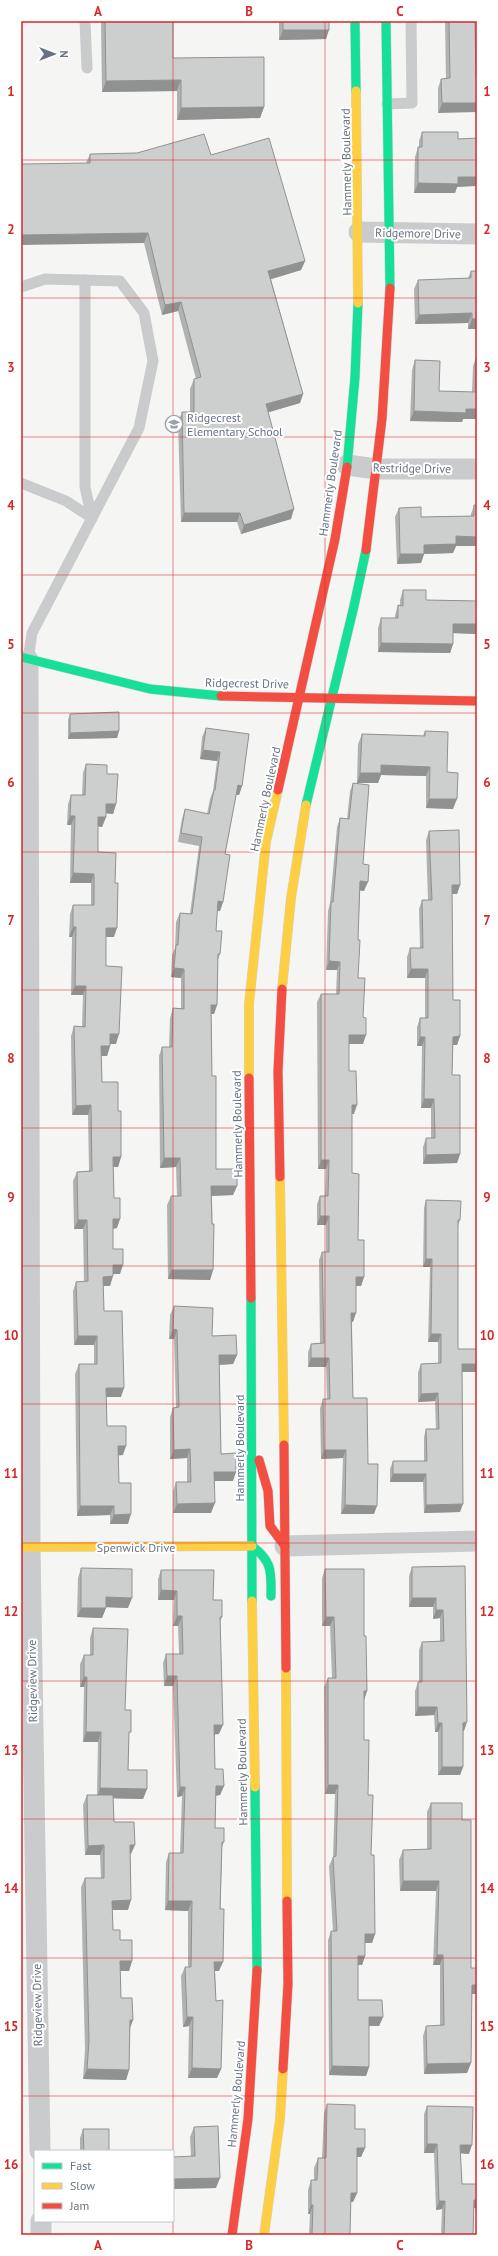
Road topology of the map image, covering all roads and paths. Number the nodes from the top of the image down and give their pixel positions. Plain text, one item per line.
1 (85, 21) edge
2 (355, 21) edge
3 (386, 21) edge
4 (411, 21) edge
5 (87, 68) dead end
6 (387, 104) junction
7 (359, 232) junction
8 (390, 232) junction
9 (477, 234) edge
10 (85, 280) junction
11 (21, 287) edge
12 (347, 465) junction
13 (377, 468) junction
14 (477, 469) edge
15 (21, 482) edge
16 (92, 518) junction
17 (24, 658) edge
18 (301, 696) junction
19 (332, 697) junction
20 (477, 701) edge
21 (251, 1432) junction
22 (477, 1541) edge
23 (252, 1546) junction
24 (285, 1546) junction
25 (26, 1547) edge
26 (286, 1649) junction
27 (40, 2150) edge
28 (41, 2222) edge
29 (41, 2235) edge
30 (232, 2235) edge
31 (264, 2235) edge

1 - 5 lane
2 - 7 main road, Hammerly Boulevard
3 - 6 main road
4 - 6 lane
6 - 8 main road
7 - 8 street, Ridgemore Drive
7 - 12 main road, Hammerly Boulevard
8 - 9 street, Ridgemore Drive
8 - 13 main road
10 - 11 lane
10 - 16 lane
10 - 16 lane
12 - 13 street, Restridge Drive
12 - 18 main road, Hammerly Boulevard
13 - 14 street, Restridge Drive
13 - 19 main road
15 - 16 lane
16 - 17 lane
17 - 18 main road, Ridgecrest Drive
17 - 25 street, Ridgeview Drive
18 - 19 main road, Ridgecrest Drive
18 - 21 main road, Hammerly Boulevard
19 - 20 main road, Ridgecrest Drive
19 - 24 main road
21 - 23 main road, Hammerly Boulevard
21 - 24 main road
22 - 24 street
23 - 25 main road, Spenwick Drive
23 - 26 main road
23 - 30 main road, Hammerly Boulevard
24 - 26 main road
25 - 27 street, Ridgeview Drive
26 - 31 main road
28 - 29 street

